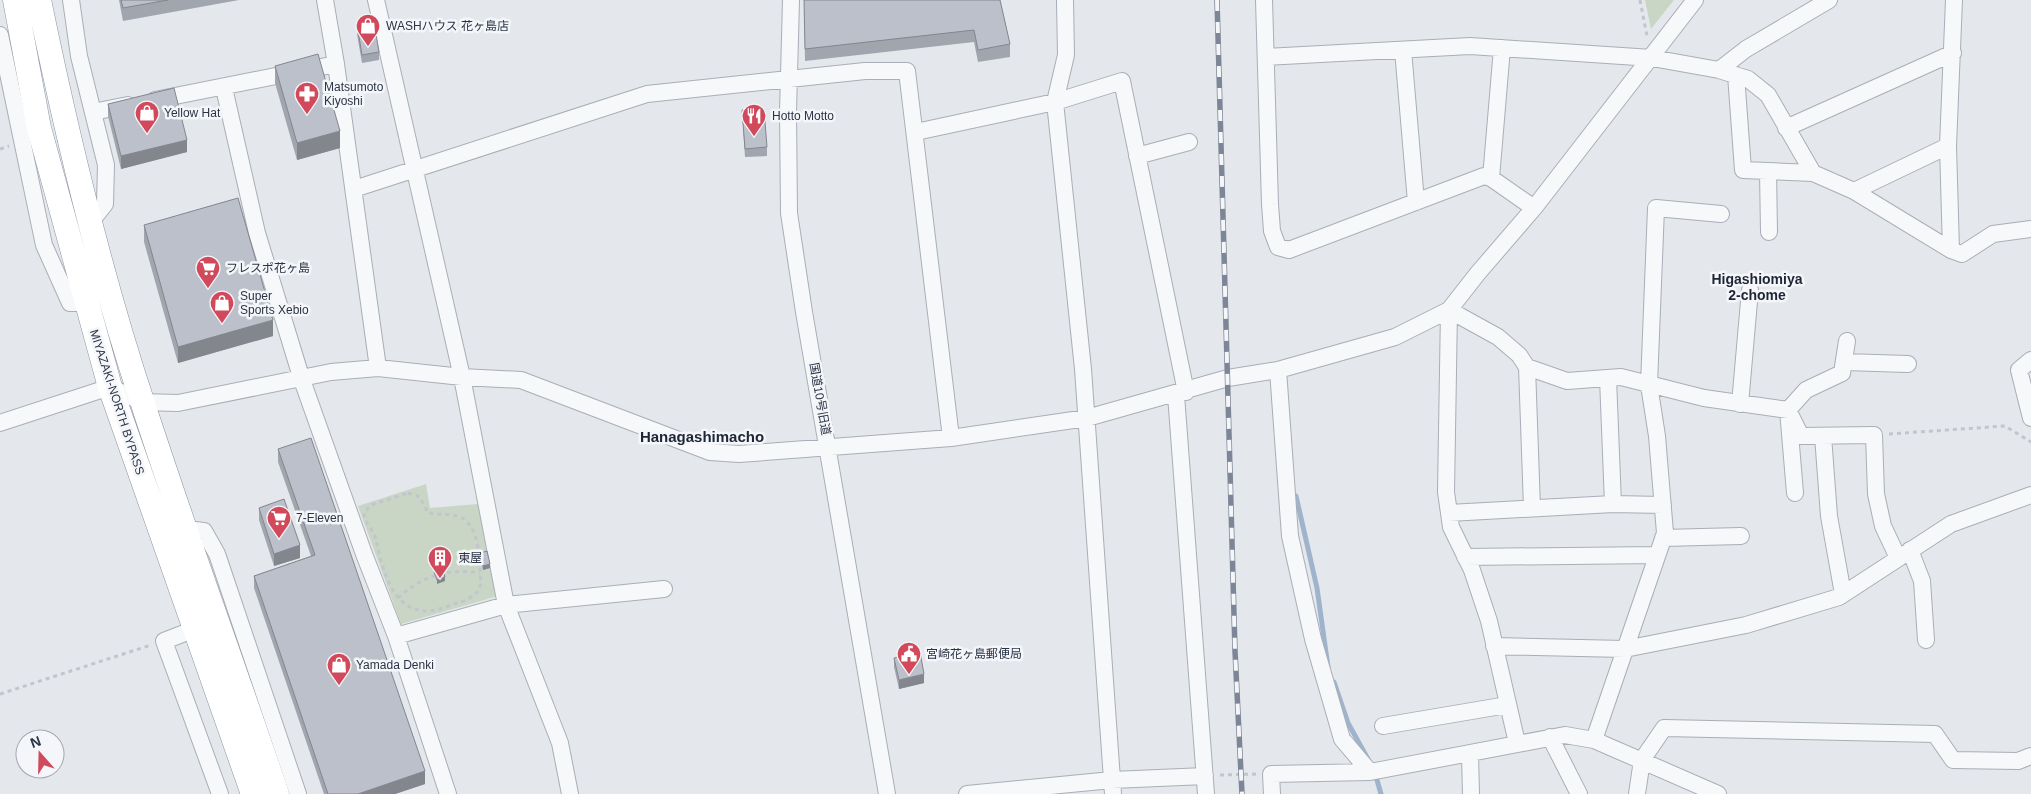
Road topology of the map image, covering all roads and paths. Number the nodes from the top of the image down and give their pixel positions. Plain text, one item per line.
1 (15, 0) edge
2 (39, 0) edge
3 (71, 0) edge
4 (325, 0) edge
5 (376, 0) edge
6 (791, 0) edge
7 (1065, 0) edge
8 (1264, 0) edge
9 (1640, 0) edge
10 (1695, 0) edge
11 (1829, 0) edge
12 (1954, 0) edge
13 (0, 35) edge
14 (1502, 48) junction
15 (1403, 50) junction
16 (1953, 53) junction
17 (1266, 57) junction
18 (1652, 58) junction
19 (336, 64) junction
20 (1720, 70) junction
21 (1736, 75) junction
22 (789, 78) junction
23 (224, 88) junction
24 (1055, 102) junction
25 (93, 112) junction
26 (1786, 128) junction
27 (916, 132) junction
28 (1189, 142) dead end
29 (1948, 146) junction
30 (1137, 156) junction
31 (414, 168) junction
32 (1768, 171) junction
33 (1813, 173) junction
34 (1491, 178) junction
35 (354, 189) junction
36 (1854, 191) junction
37 (1416, 202) junction
38 (1534, 208) junction
39 (1721, 214) dead end
40 (90, 223) junction
41 (2031, 229) edge
42 (1770, 232) dead end
43 (1951, 250) junction
44 (1750, 290) dead end
45 (86, 303) junction
46 (1449, 310) junction
47 (1847, 341) dead end
48 (2031, 360) edge
49 (1844, 362) junction
50 (1908, 364) dead end
51 (1527, 367) junction
52 (378, 368) junction
53 (1278, 370) junction
54 (462, 377) junction
55 (1608, 378) junction
56 (302, 380) junction
57 (1649, 385) junction
58 (110, 387) junction
59 (1181, 393) junction
60 (142, 402) junction
61 (1740, 404) junction
62 (1788, 410) junction
63 (1087, 418) junction
64 (2031, 418) edge
65 (0, 423) edge
66 (1874, 435) junction
67 (1822, 436) junction
68 (951, 438) junction
69 (2031, 442) edge
70 (829, 448) junction
71 (1795, 493) dead end
72 (2031, 495) edge
73 (1613, 504) junction
74 (1663, 505) junction
75 (1532, 508) junction
76 (1449, 513) junction
77 (186, 529) junction
78 (1741, 536) dead end
79 (1663, 538) junction
80 (1904, 554) junction
81 (1657, 555) junction
82 (1465, 558) junction
83 (480, 573) junction
84 (664, 589) dead end
85 (1843, 594) junction
86 (398, 598) junction
87 (506, 605) junction
88 (195, 629) junction
89 (396, 636) junction
90 (1926, 640) dead end
91 (164, 641) junction
92 (1494, 646) junction
93 (1625, 649) junction
94 (0, 694) edge
95 (1508, 705) junction
96 (1383, 726) dead end
97 (1550, 737) junction
98 (1594, 740) junction
99 (1518, 743) junction
100 (1470, 754) junction
101 (2031, 756) edge
102 (1642, 760) junction
103 (1370, 772) junction
104 (1271, 774) junction
105 (1205, 776) junction
106 (1112, 787) edge
107 (220, 794) edge
108 (253, 794) edge
109 (277, 794) edge
110 (298, 794) edge
111 (448, 794) edge
112 (570, 794) edge
113 (888, 794) edge
114 (967, 794) edge
115 (1206, 794) edge
116 (1272, 794) edge
117 (1470, 794) edge
118 (1579, 794) edge
119 (1637, 794) edge
120 (1718, 794) edge

1 - 45 highway, MIYAZAKI-NORTH BYPASS
2 - 40 highway, MIYAZAKI-NORTH BYPASS
3 - 25 street
4 - 19 street
5 - 31 street
6 - 22 street, 国道10号旧道
7 - 24 street
8 - 17 street
9 - 18 path
10 - 18 street
11 - 20 street
12 - 16 street
13 - 45 street
14 - 15 street
14 - 18 street
14 - 34 street
15 - 17 street
15 - 37 street
16 - 26 street
16 - 29 street
17 - 37 street
18 - 20 street
18 - 38 street
19 - 23 street
19 - 35 street
20 - 21 street
21 - 26 street
21 - 32 street
22 - 27 street
22 - 31 street
22 - 70 street, 国道10号旧道
23 - 25 street
23 - 56 street
24 - 27 street
24 - 30 street
24 - 63 street
25 - 40 street
26 - 33 street
27 - 68 street
28 - 30 street
29 - 36 street
29 - 43 street
30 - 59 street
31 - 35 street
31 - 54 street
32 - 33 street
32 - 42 street
33 - 36 street
34 - 37 street
34 - 38 street
35 - 52 street
36 - 43 street
38 - 46 street
39 - 57 street
40 - 60 highway, MIYAZAKI-NORTH BYPASS
41 - 43 street
44 - 61 street
45 - 58 highway, MIYAZAKI-NORTH BYPASS
46 - 51 street
46 - 53 street
46 - 76 street
47 - 49 street
48 - 64 street
49 - 50 street
49 - 62 street
51 - 55 street
51 - 75 street
52 - 54 street
52 - 56 street
53 - 59 street
53 - 103 street
54 - 70 street
54 - 87 street
55 - 57 street
55 - 73 street
56 - 60 street
56 - 89 street
57 - 61 street
57 - 74 street
58 - 60 street
58 - 65 street
58 - 88 highway, MIYAZAKI-NORTH BYPASS
59 - 63 street
59 - 105 street
60 - 77 highway, MIYAZAKI-NORTH BYPASS
61 - 62 street
62 - 67 street
62 - 71 street
63 - 68 street
63 - 106 street
66 - 67 street
66 - 69 path
66 - 80 street
67 - 85 street
68 - 70 street
70 - 113 street, 国道10号旧道
72 - 80 street
73 - 74 street
73 - 75 street
74 - 79 street
75 - 76 street
76 - 82 street
77 - 109 highway, MIYAZAKI-NORTH BYPASS
77 - 110 street
78 - 79 street
79 - 81 street
80 - 85 street
80 - 90 street
81 - 82 street
81 - 93 street
82 - 92 street
83 - 86 path
83 - 86 path
83 - 86 path
84 - 87 street
85 - 93 street
87 - 89 street
87 - 112 street
88 - 91 street
88 - 108 highway, MIYAZAKI-NORTH BYPASS
89 - 111 street
91 - 94 path
91 - 107 street
92 - 93 street
92 - 95 street
93 - 98 street
95 - 96 street
95 - 99 street
97 - 98 street
97 - 99 street
97 - 118 street
98 - 102 street
99 - 100 street
100 - 103 street
100 - 117 street
101 - 102 street
102 - 119 street
102 - 120 street
103 - 104 street
104 - 105 path
104 - 116 street
105 - 106 street
105 - 115 street
106 - 114 street

